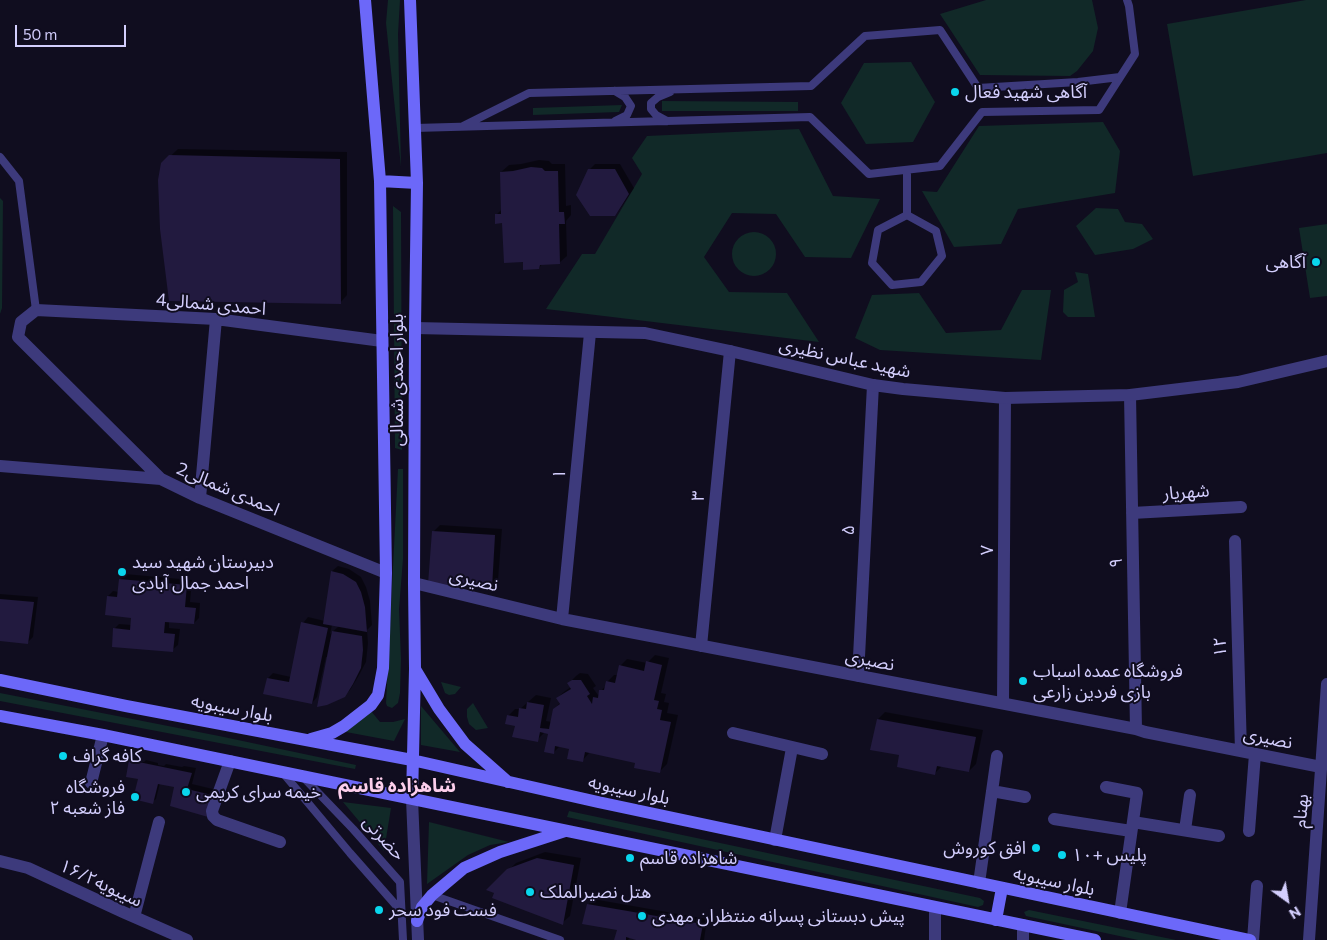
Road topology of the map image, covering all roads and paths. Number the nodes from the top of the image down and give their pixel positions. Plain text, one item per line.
1 (410, 0) edge
2 (1127, 0) edge
3 (363, 1) edge
4 (1120, 77) junction
5 (680, 90) junction
6 (614, 91) junction
7 (668, 121) junction
8 (608, 123) junction
9 (461, 127) junction
10 (415, 128) junction
11 (0, 157) edge
12 (907, 170) junction
13 (380, 181) junction
14 (417, 183) junction
15 (908, 215) junction
16 (36, 310) junction
17 (216, 319) junction
18 (415, 328) junction
19 (590, 333) junction
20 (382, 341) junction
21 (730, 351) junction
22 (1327, 361) edge
23 (873, 385) junction
24 (1130, 395) junction
25 (1005, 398) junction
26 (0, 466) edge
27 (161, 479) junction
28 (200, 498) junction
29 (1241, 506) dead end
30 (1132, 513) junction
31 (1235, 541) dead end
32 (386, 573) junction
33 (414, 583) junction
34 (562, 619) junction
35 (701, 646) junction
36 (415, 669) junction
37 (858, 676) junction
38 (0, 680) edge
39 (1327, 684) edge
40 (1003, 703) junction
41 (0, 716) edge
42 (1136, 729) junction
43 (733, 733) dead end
44 (104, 735) junction
45 (309, 740) junction
46 (792, 748) junction
47 (1241, 751) junction
48 (822, 754) dead end
49 (1255, 754) junction
50 (998, 756) dead end
51 (412, 760) junction
52 (230, 761) junction
53 (1321, 767) junction
54 (282, 772) junction
55 (302, 776) junction
56 (91, 783) dead end
57 (509, 783) junction
58 (1106, 787) dead end
59 (992, 791) junction
60 (1190, 795) dead end
61 (1025, 796) dead end
62 (412, 799) junction
63 (1054, 820) dead end
64 (160, 822) dead end
65 (1132, 827) junction
66 (566, 830) junction
67 (1185, 830) junction
68 (1249, 831) dead end
69 (1219, 836) dead end
70 (775, 840) junction
71 (280, 842) dead end
72 (0, 861) edge
73 (979, 883) junction
74 (1257, 886) dead end
75 (1002, 888) junction
76 (432, 894) junction
77 (935, 908) junction
78 (401, 911) junction
79 (1120, 913) junction
80 (134, 917) junction
81 (996, 920) junction
82 (417, 921) junction
83 (1023, 925) junction
84 (187, 940) edge
85 (403, 940) edge
86 (418, 940) edge
87 (560, 940) edge
88 (934, 940) edge
89 (1023, 940) edge
90 (1095, 940) edge
91 (1252, 940) edge
92 (1309, 940) edge

1 - 10 main road, بلوار احمدی شمالی
2 - 4 lane
3 - 13 main road, بلوار احمدی شمالی
4 - 5 lane
4 - 12 lane
5 - 6 lane
5 - 7 lane
6 - 8 lane
6 - 9 lane
7 - 8 lane
7 - 12 lane
8 - 9 lane
9 - 10 lane
10 - 14 main road, بلوار احمدی شمالی
11 - 16 lane
12 - 15 lane
13 - 14 main road
13 - 20 main road, بلوار احمدی شمالی
14 - 18 main road, بلوار احمدی شمالی
15 - 15 lane
16 - 17 street, 4احمدی شمالی
16 - 27 street, 2احمدی شمالی
17 - 20 street, 4احمدی شمالی
17 - 28 street
18 - 19 street, شهید عباس نظیری
18 - 33 main road, بلوار احمدی شمالی
19 - 21 street, شهید عباس نظیری
19 - 34 street, ۱
20 - 32 main road, بلوار احمدی شمالی
21 - 23 street, شهید عباس نظیری
21 - 35 street, ۳
22 - 24 street, شهید عباس نظیری
23 - 25 street, شهید عباس نظیری
23 - 37 street, ۵
24 - 25 street, شهید عباس نظیری
24 - 30 street, ۹
25 - 40 street, ۷
26 - 27 street
27 - 28 street, 2احمدی شمالی
28 - 32 street, 2احمدی شمالی
29 - 30 street, شهریار
30 - 42 street, ۹
31 - 47 street, ۱۲
32 - 45 main road, بلوار احمدی شمالی
33 - 34 street, نصیری
33 - 36 main road, بلوار احمدی شمالی
34 - 35 street, نصیری
35 - 37 street, نصیری
36 - 51 main road, بلوار احمدی شمالی
36 - 57 main road
37 - 40 street, نصیری
38 - 45 main road, بلوار سیبویه
39 - 53 street, بهنام
40 - 42 street, نصیری
41 - 44 main road
42 - 47 street, نصیری
43 - 46 street
44 - 52 main road
44 - 56 street
45 - 51 main road, بلوار سیبویه
46 - 48 street
46 - 70 street
47 - 49 street, نصیری
49 - 53 street, نصیری
49 - 68 street
50 - 59 street
51 - 57 main road, بلوار سیبویه
51 - 62 main road, بلوار احمدی شمالی
52 - 54 main road
52 - 71 street
53 - 92 street, بهنام
54 - 55 main road
54 - 78 lane
55 - 62 main road
55 - 78 lane, حضرتی
57 - 70 main road, بلوار سیبویه
58 - 65 street
59 - 61 street
59 - 73 street
60 - 67 street
62 - 66 main road
62 - 82 street, حضرتی
63 - 65 street
64 - 80 street
65 - 67 street
65 - 79 street
66 - 76 main road
66 - 77 main road
67 - 69 street
70 - 73 main road, بلوار سیبویه
72 - 80 street, سیبویه۱۶/۲
73 - 75 main road, بلوار سیبویه
74 - 91 street
75 - 79 main road, بلوار سیبویه
75 - 81 main road
76 - 82 main road
76 - 87 lane
77 - 81 main road
77 - 88 street
78 - 85 lane, حضرتی
79 - 91 main road, بلوار سیبویه
80 - 84 street, سیبویه۱۶/۲
81 - 83 main road
82 - 86 street, حضرتی
83 - 89 street
83 - 90 main road

